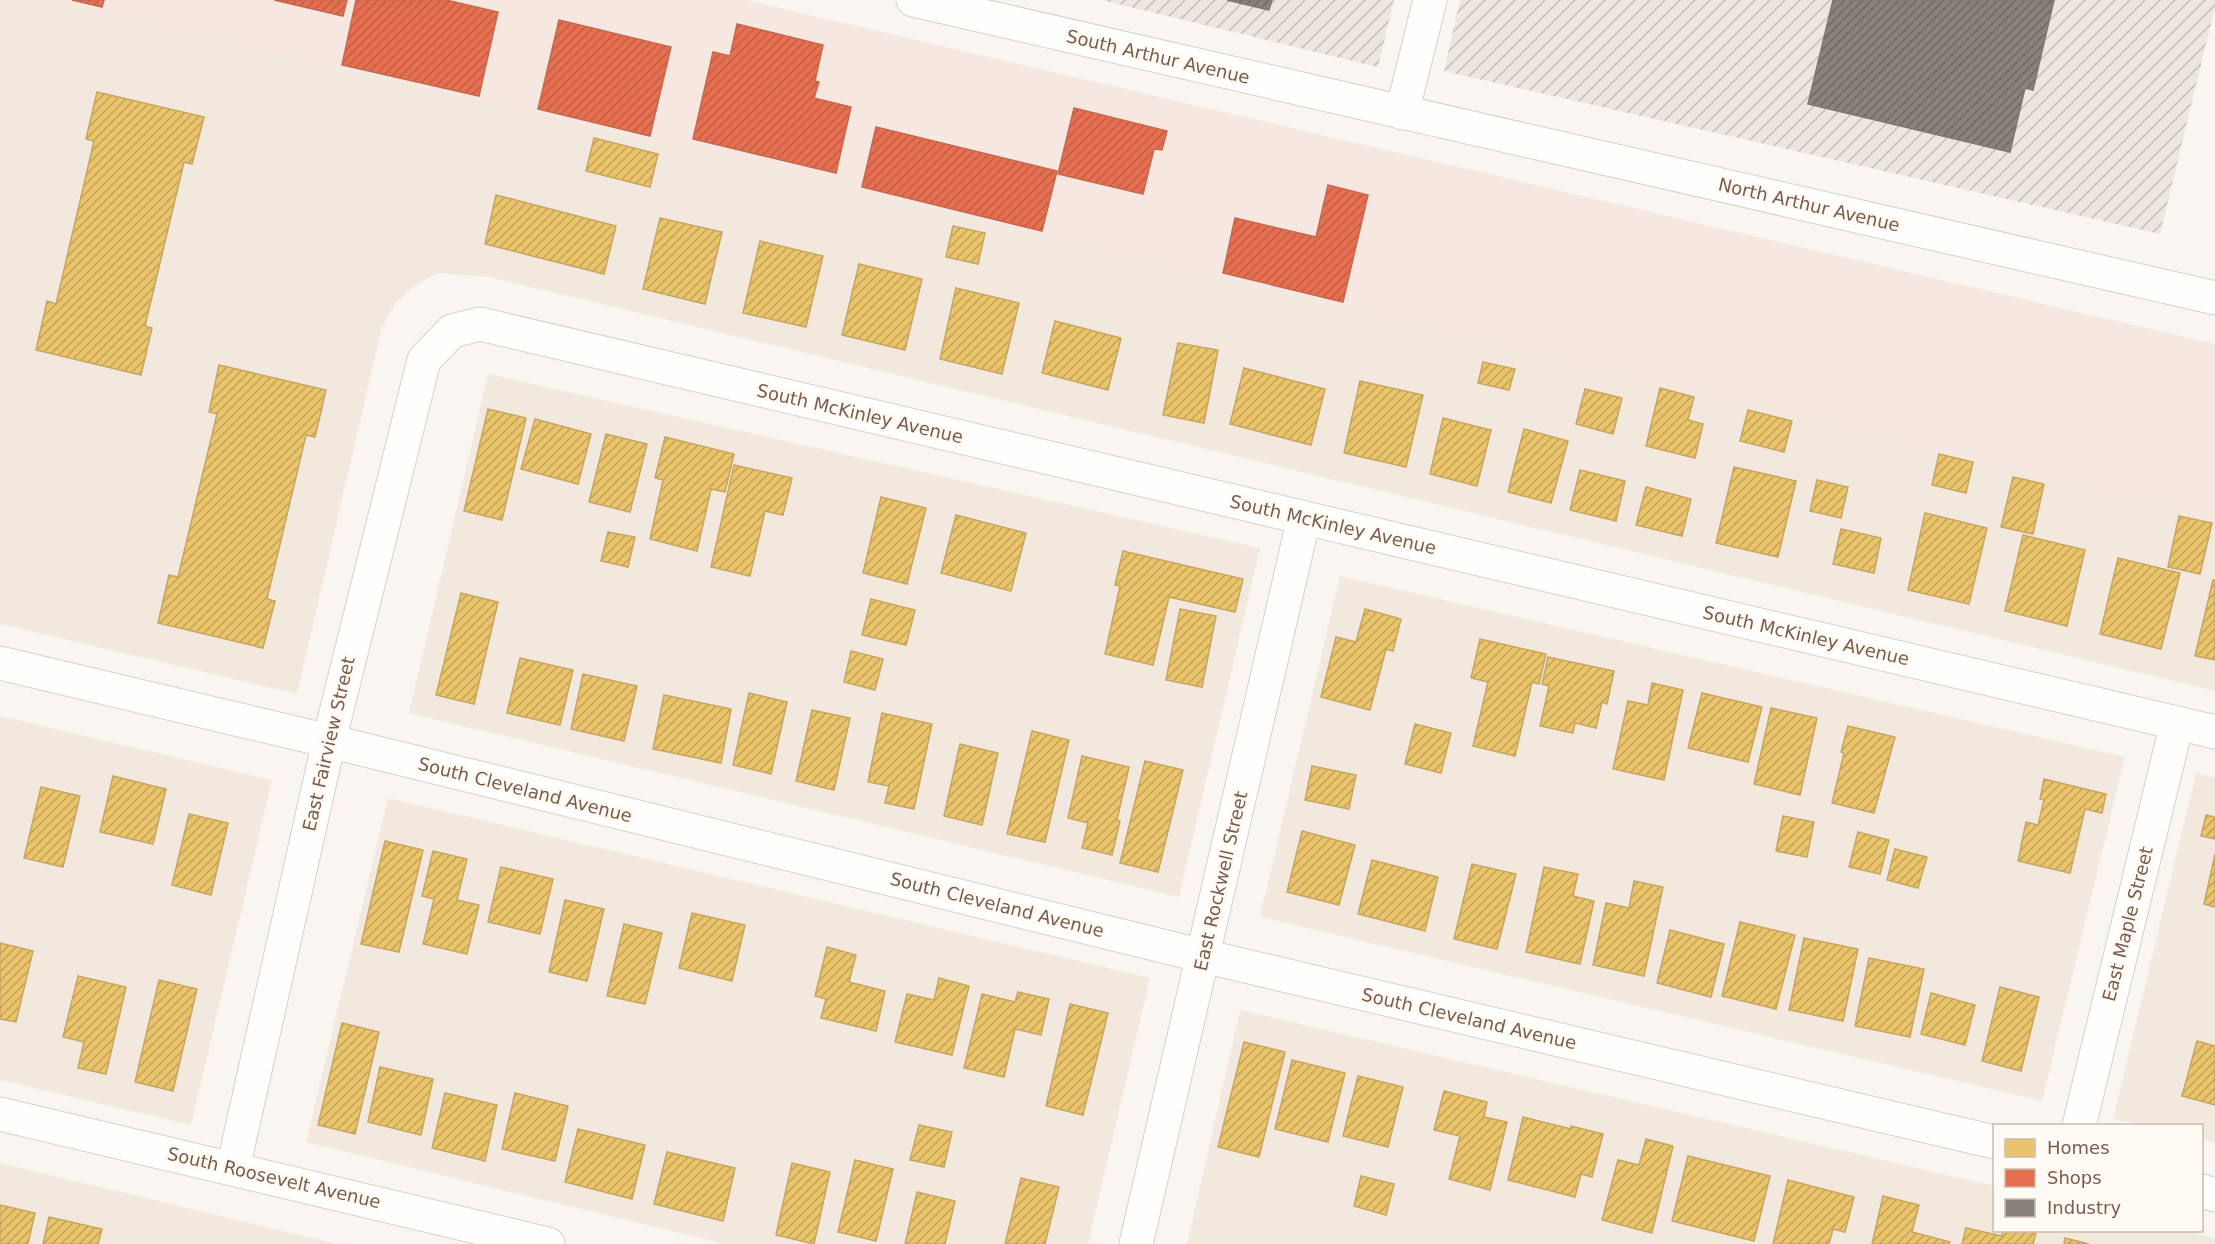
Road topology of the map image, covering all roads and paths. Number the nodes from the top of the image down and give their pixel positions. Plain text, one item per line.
1 (913, 0) edge
2 (1430, 0) edge
3 (1402, 113) junction
4 (2215, 298) edge
5 (452, 331) joint
6 (1305, 518) junction
7 (0, 663) edge
8 (2176, 723) junction
9 (2215, 732) edge
10 (328, 741) junction
11 (1203, 956) junction
12 (0, 1114) edge
13 (2079, 1124) edge
14 (1993, 1142) edge
15 (233, 1168) junction
16 (548, 1244) edge
17 (1136, 1244) edge

1 - 3 street, South Arthur Avenue
2 - 3 street
3 - 4 street, North Arthur Avenue
5 - 6 street, South McKinley Avenue
5 - 10 street, East Fairview Street
6 - 8 street, South McKinley Avenue
6 - 11 street, East Rockwell Street
7 - 10 street, South Cleveland Avenue
8 - 9 street, South McKinley Avenue
8 - 13 street, East Maple Street
10 - 11 street, South Cleveland Avenue
10 - 15 street, East Fairview Street
11 - 14 street, South Cleveland Avenue
11 - 17 street, East Rockwell Street
12 - 15 street, South Roosevelt Avenue
15 - 16 street, South Roosevelt Avenue

